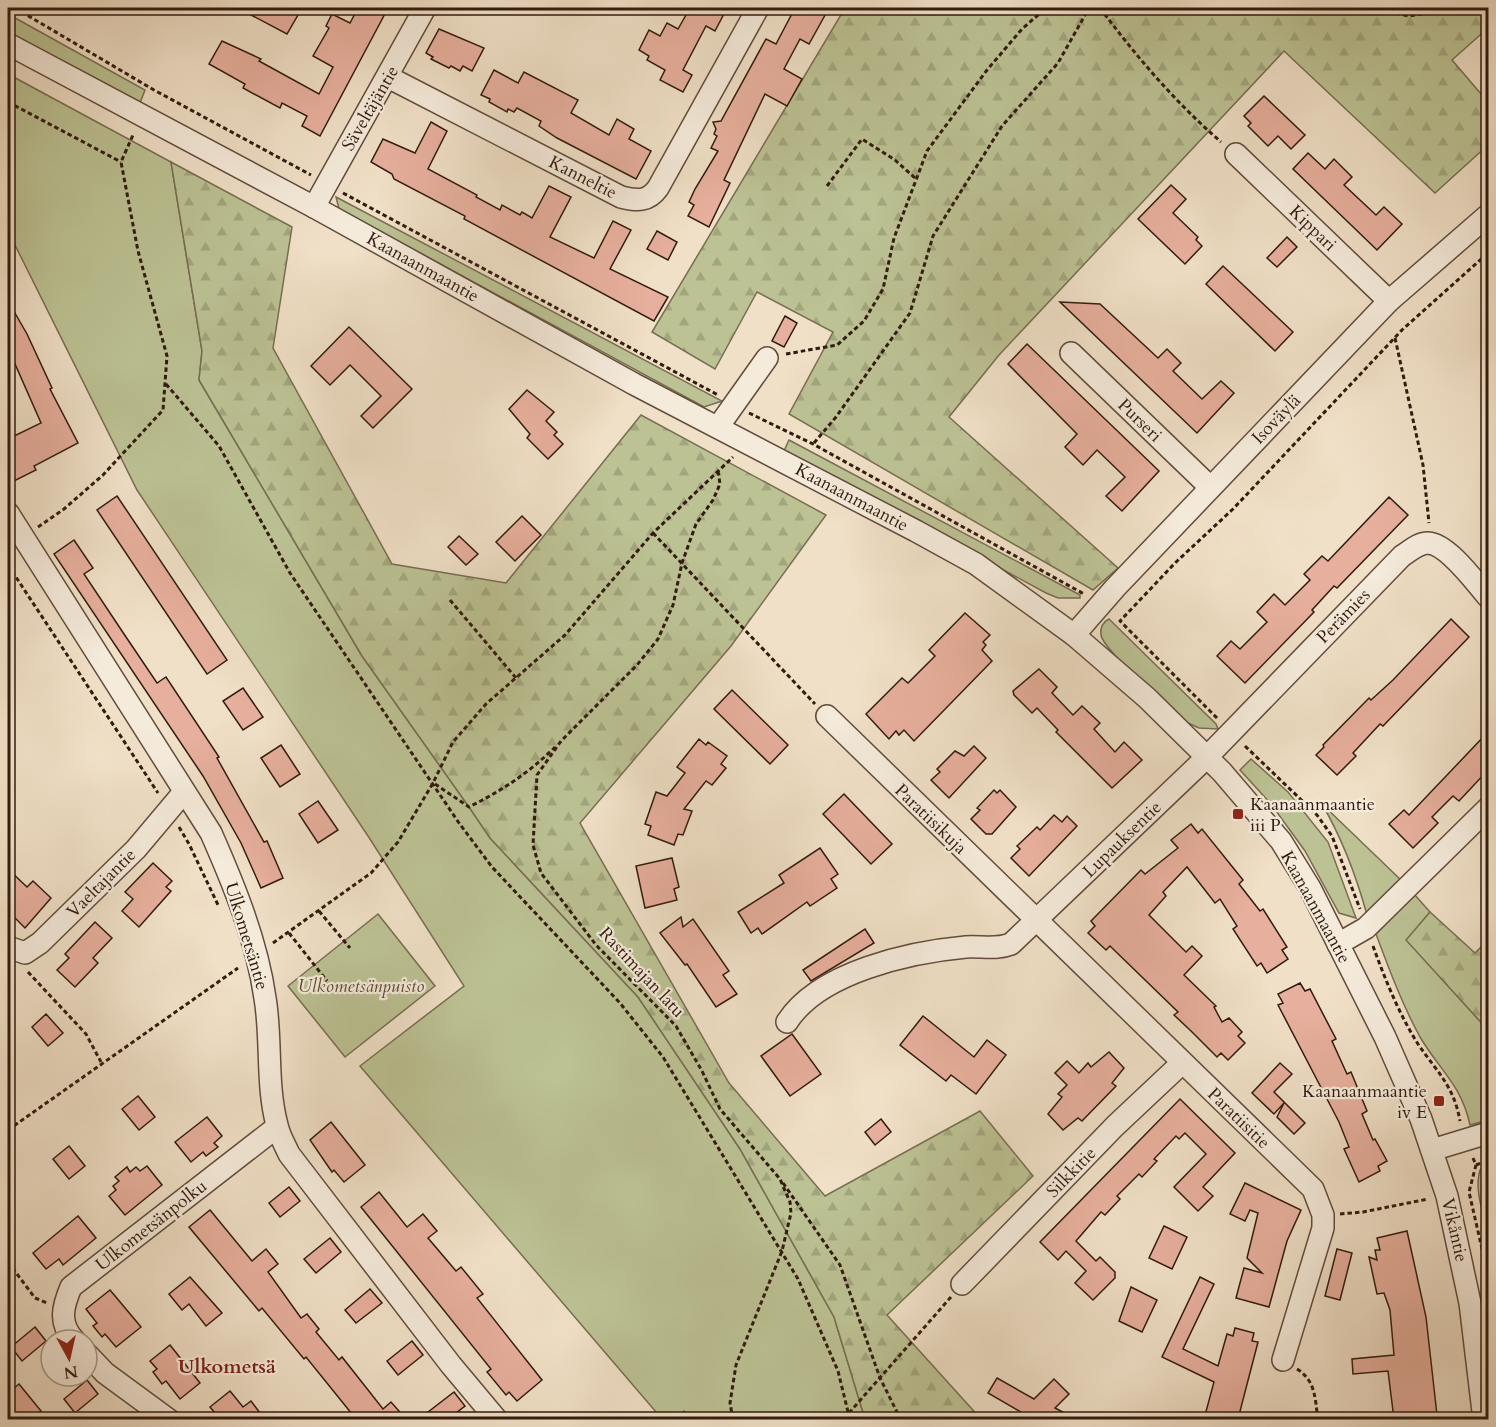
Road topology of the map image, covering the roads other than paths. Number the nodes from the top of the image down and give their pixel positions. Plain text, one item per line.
1 (425, 8) edge
2 (758, 8) edge
3 (8, 44) edge
4 (388, 77) junction
5 (1236, 154) road end
6 (314, 207) junction
7 (1488, 215) edge
8 (1389, 301) junction
9 (1071, 353) dead end
10 (766, 358) road end
11 (718, 427) junction
12 (1210, 487) junction
13 (8, 513) edge
14 (1488, 597) edge
15 (1074, 635) junction
16 (826, 716) road end
17 (1207, 757) junction
18 (184, 792) junction
19 (1488, 808) edge
20 (1036, 921) junction
21 (1338, 944) junction
22 (16, 950) edge
23 (787, 1022) dead end
24 (1182, 1063) junction
25 (277, 1127) junction
26 (1488, 1133) edge
27 (1432, 1150) junction
28 (962, 1284) road end
29 (67, 1328) edge
30 (1283, 1360) road end
31 (99, 1367) edge
32 (169, 1419) edge
33 (497, 1419) edge
34 (1484, 1419) edge

1 - 4 street, Säveltäjäntie
2 - 4 street, Kanneltie
3 - 6 street, Kaanaanmaantie
4 - 6 street, Säveltäjäntie
5 - 8 street, Kippari
6 - 11 street, Kaanaanmaantie
7 - 8 street, Isoväylä
8 - 12 street, Isoväylä
9 - 12 street, Purseri
10 - 11 street
11 - 15 street, Kaanaanmaantie
12 - 15 street, Isoväylä
13 - 18 street, Ulkometsäntie
14 - 17 street, Perämies
15 - 17 street, Kaanaanmaantie
16 - 20 street, Paratiisikuja
17 - 20 street, Lupauksentie
17 - 21 street, Kaanaanmaantie
18 - 22 street, Vaeltajantie
18 - 25 street, Ulkometsäntie
19 - 21 street
20 - 23 street, Lupauksentie
20 - 24 street, Paratiisitie
21 - 27 street, Kaanaanmaantie
24 - 28 street, Silkkitie
24 - 30 street, Paratiisitie
25 - 29 street, Ulkometsänpolku
25 - 33 street, Ulkometsäntie
26 - 27 street
27 - 34 street, Vikåntie
31 - 32 street

